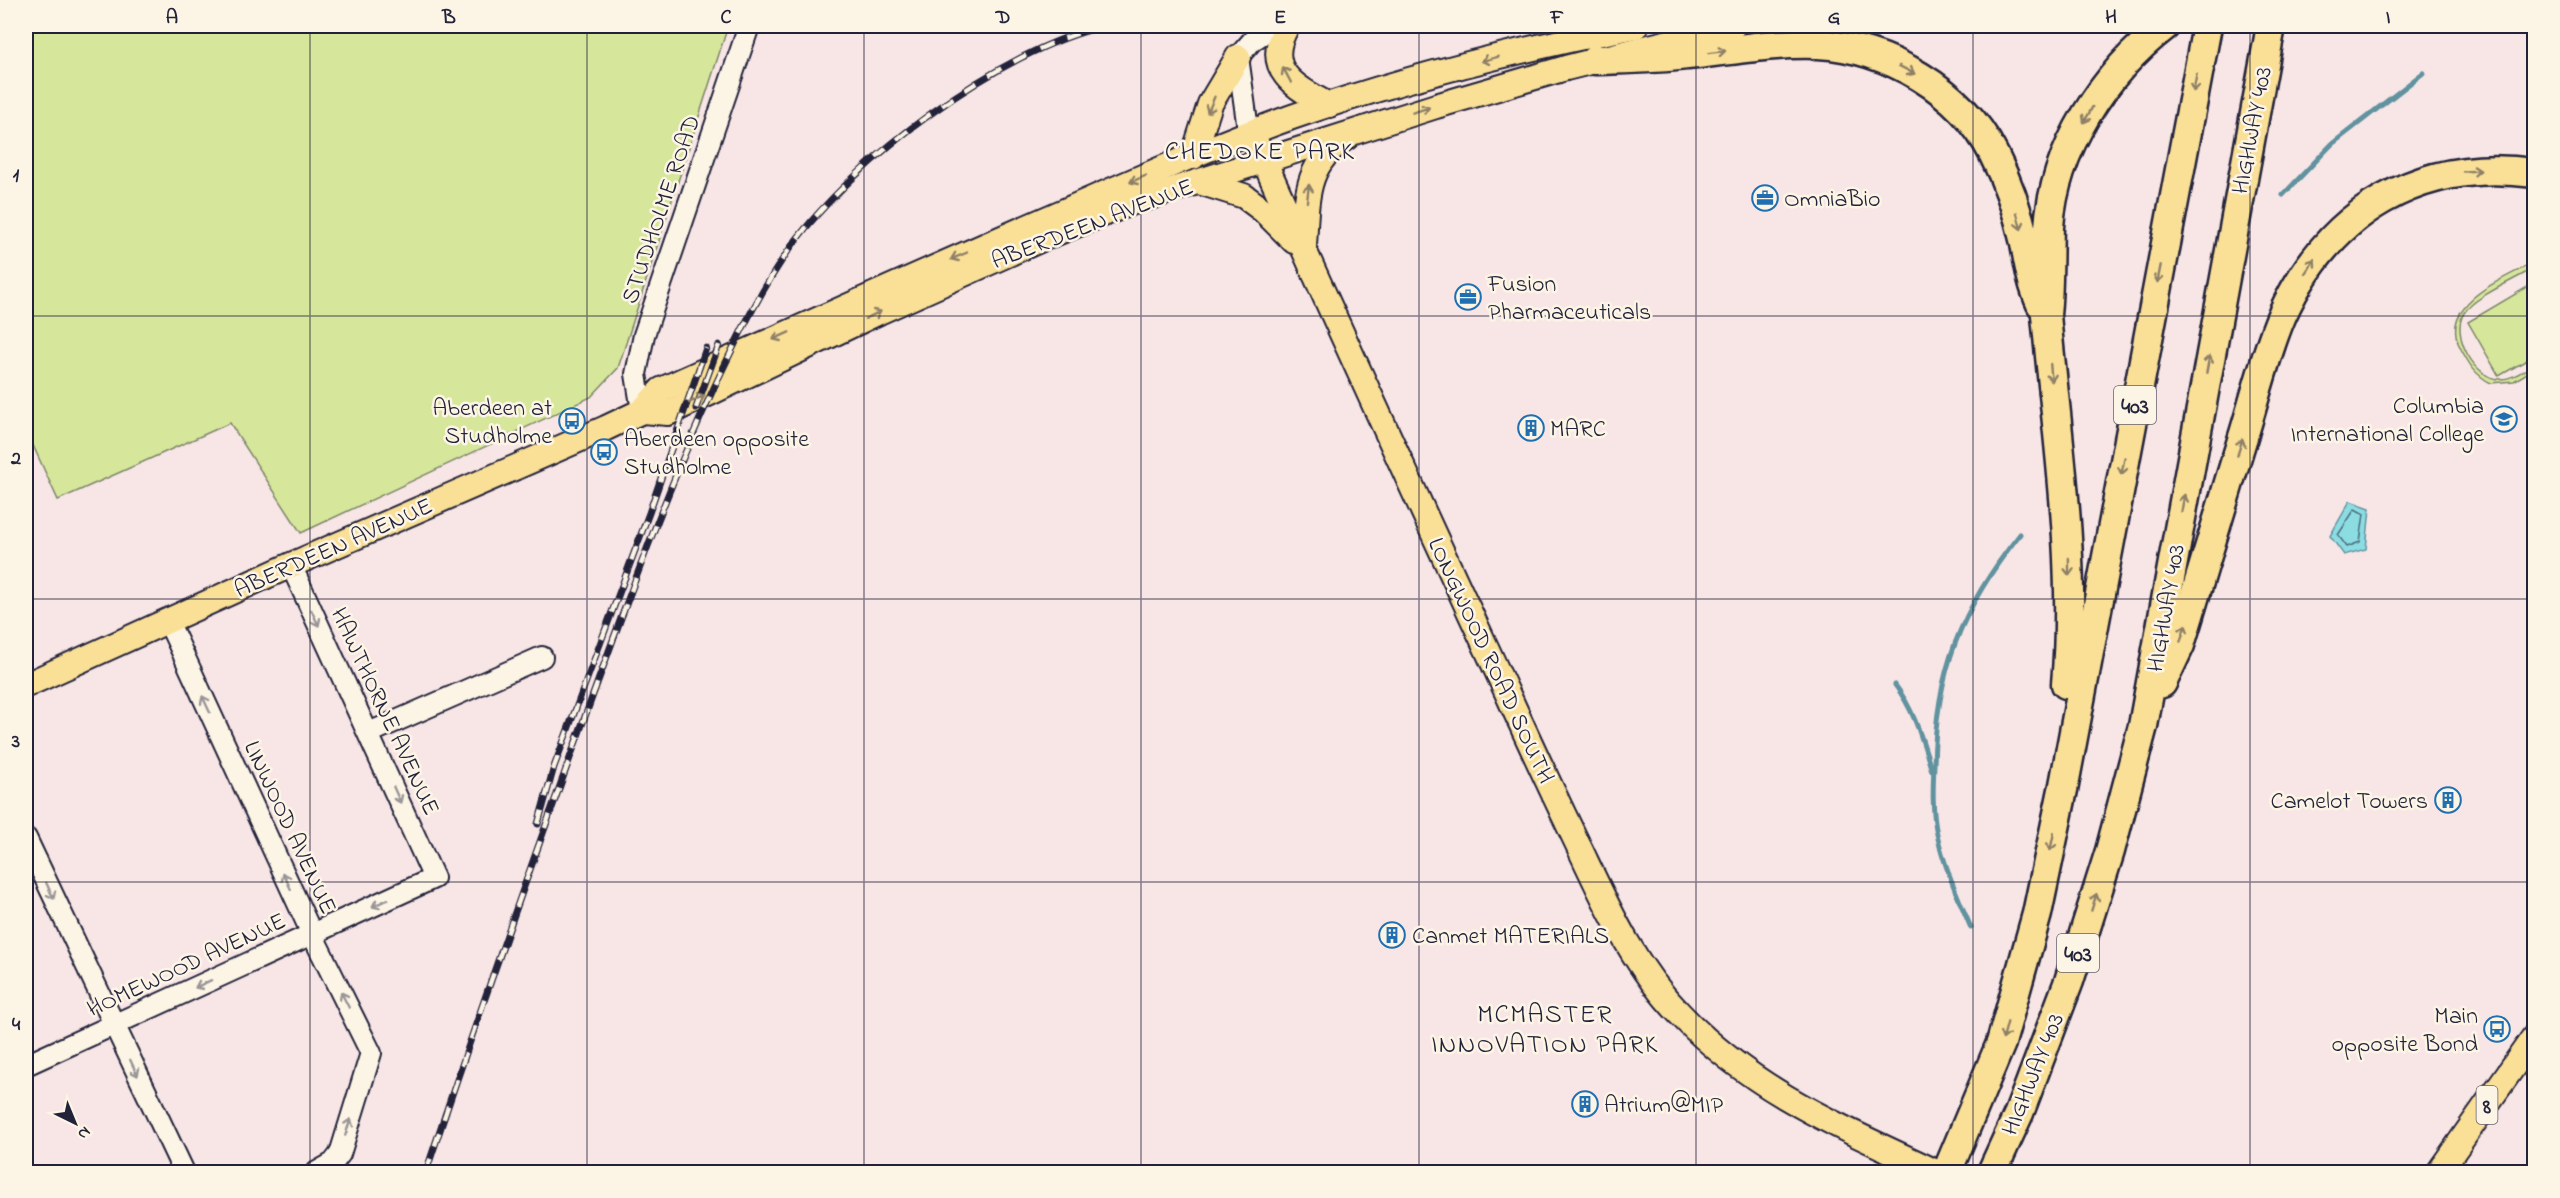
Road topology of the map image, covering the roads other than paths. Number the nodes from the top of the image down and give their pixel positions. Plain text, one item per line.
1 (749, 26) edge
2 (1274, 26) edge
3 (1287, 26) edge
4 (1636, 26) edge
5 (1733, 26) edge
6 (2165, 26) edge
7 (2207, 26) edge
8 (2271, 26) edge
9 (2281, 26) edge
10 (1238, 57) junction
11 (1595, 60) junction
12 (1329, 105) junction
13 (2254, 106) junction
14 (1365, 127) junction
15 (1252, 133) junction
16 (1192, 157) junction
17 (1264, 160) junction
18 (2535, 173) edge
19 (1199, 182) junction
20 (1303, 251) junction
21 (2046, 315) junction
22 (642, 411) junction
23 (291, 565) junction
24 (168, 621) junction
25 (542, 657) dead end
26 (26, 685) edge
27 (2143, 726) junction
28 (369, 733) junction
29 (2064, 785) junction
30 (26, 838) edge
31 (434, 878) joint
32 (312, 934) junction
33 (114, 1025) junction
34 (2535, 1037) edge
35 (26, 1065) edge
36 (183, 1173) edge
37 (317, 1173) edge
38 (1936, 1173) edge
39 (1947, 1173) edge
40 (1992, 1173) edge
41 (2439, 1173) edge

1 - 22 street, STUDHOLME ROAD
2 - 10 street
12 -> 3 main road
4 -> 12 main road, ABERDEEN AVENUE
5 - 11 main road, ABERDEEN AVENUE
6 -> 21 highway
7 -> 29 highway, HIGHWAY 403 / 403
8 - 13 highway, HIGHWAY 403 / 403
9 - 13 highway
10 - 15 street, LONGWOOD ROAD SOUTH
10 -> 16 main road
14 -> 11 main road, ABERDEEN AVENUE
11 -> 21 highway
12 - 15 main road, ABERDEEN AVENUE
27 -> 13 highway, HIGHWAY 403 / 403
14 - 17 main road, ABERDEEN AVENUE
20 -> 14 main road
15 - 16 main road, ABERDEEN AVENUE
15 - 17 main road, LONGWOOD ROAD SOUTH
16 -> 22 main road, ABERDEEN AVENUE
17 - 19 main road, ABERDEEN AVENUE
17 - 20 main road, LONGWOOD ROAD SOUTH
27 -> 18 highway
19 - 20 main road
22 -> 19 main road, ABERDEEN AVENUE
20 - 38 main road, LONGWOOD ROAD SOUTH
21 -> 29 highway
22 - 23 main road, ABERDEEN AVENUE
23 - 24 main road, ABERDEEN AVENUE
23 -> 28 street, HAWTHORNE AVENUE
24 - 26 main road, ABERDEEN AVENUE
32 -> 24 street, LINWOOD AVENUE
25 - 28 street
40 -> 27 highway, HIGHWAY 403 / 403
28 -> 31 street, HAWTHORNE AVENUE
29 -> 39 highway, HIGHWAY 403 / 403
30 -> 33 street
31 -> 32 street, HOMEWOOD AVENUE
32 -> 33 street, HOMEWOOD AVENUE
37 -> 32 street, LINWOOD AVENUE
33 - 35 street, HOMEWOOD AVENUE
33 -> 36 street
34 - 41 main road, 8

